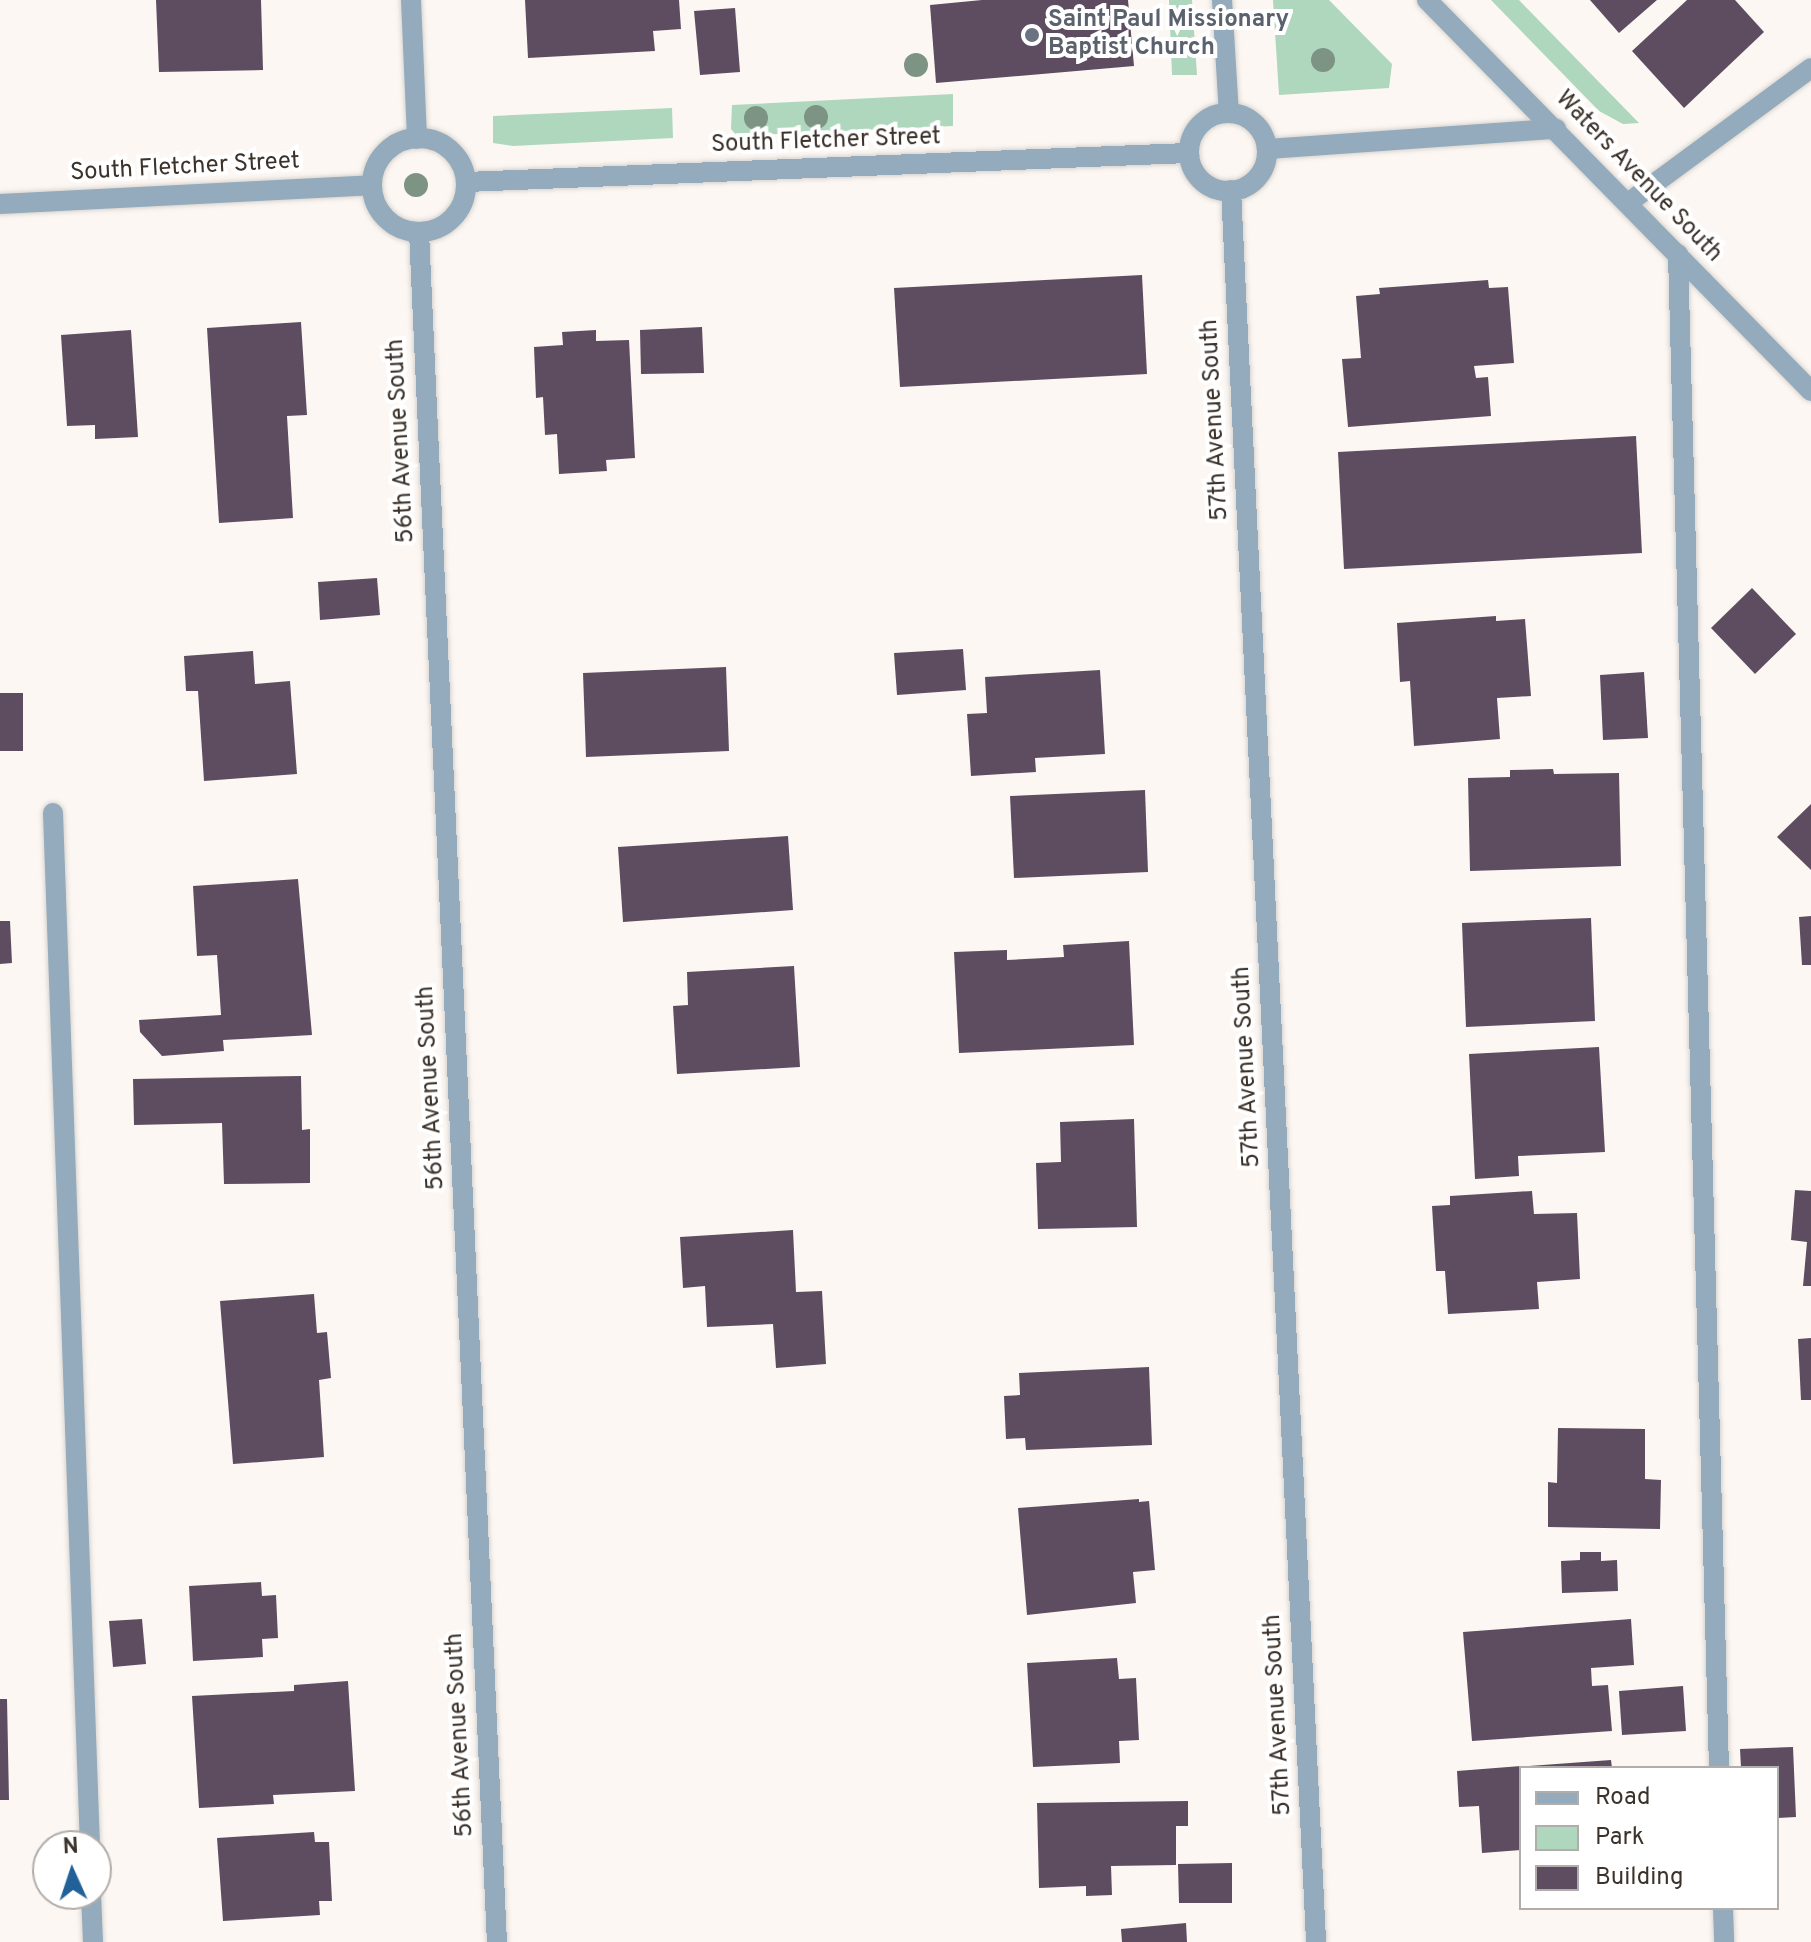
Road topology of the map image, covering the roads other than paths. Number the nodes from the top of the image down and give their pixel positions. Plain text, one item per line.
1 (411, 0) edge
2 (1222, 0) edge
3 (1427, 0) edge
4 (1811, 68) edge
5 (1229, 113) junction
6 (1556, 129) junction
7 (417, 139) junction
8 (1267, 149) junction
9 (1189, 153) junction
10 (466, 182) junction
11 (372, 185) junction
12 (1231, 190) junction
13 (1628, 203) junction
14 (0, 204) edge
15 (419, 232) junction
16 (1678, 254) junction
17 (1811, 391) edge
18 (53, 813) dead end
19 (1719, 1766) edge
20 (89, 1830) edge
21 (92, 1910) edge
22 (1723, 1910) edge
23 (93, 1942) edge
24 (497, 1942) edge
25 (1316, 1942) edge
26 (1724, 1942) edge

1 - 7 street
2 - 5 street
3 - 6 street, Waters Avenue South
4 - 13 street
5 - 8 street
5 - 9 street
6 - 8 street
6 - 13 street, Waters Avenue South
7 - 10 street
7 - 11 street
8 - 12 street
9 - 10 street, South Fletcher Street
9 - 12 street
10 - 15 street
11 - 14 street, South Fletcher Street
11 - 15 street
12 - 25 street, 57th Avenue South
13 - 16 street, Waters Avenue South
15 - 24 street, 56th Avenue South
16 - 17 street, Waters Avenue South
16 - 19 street
18 - 20 street
21 - 23 street
22 - 26 street

